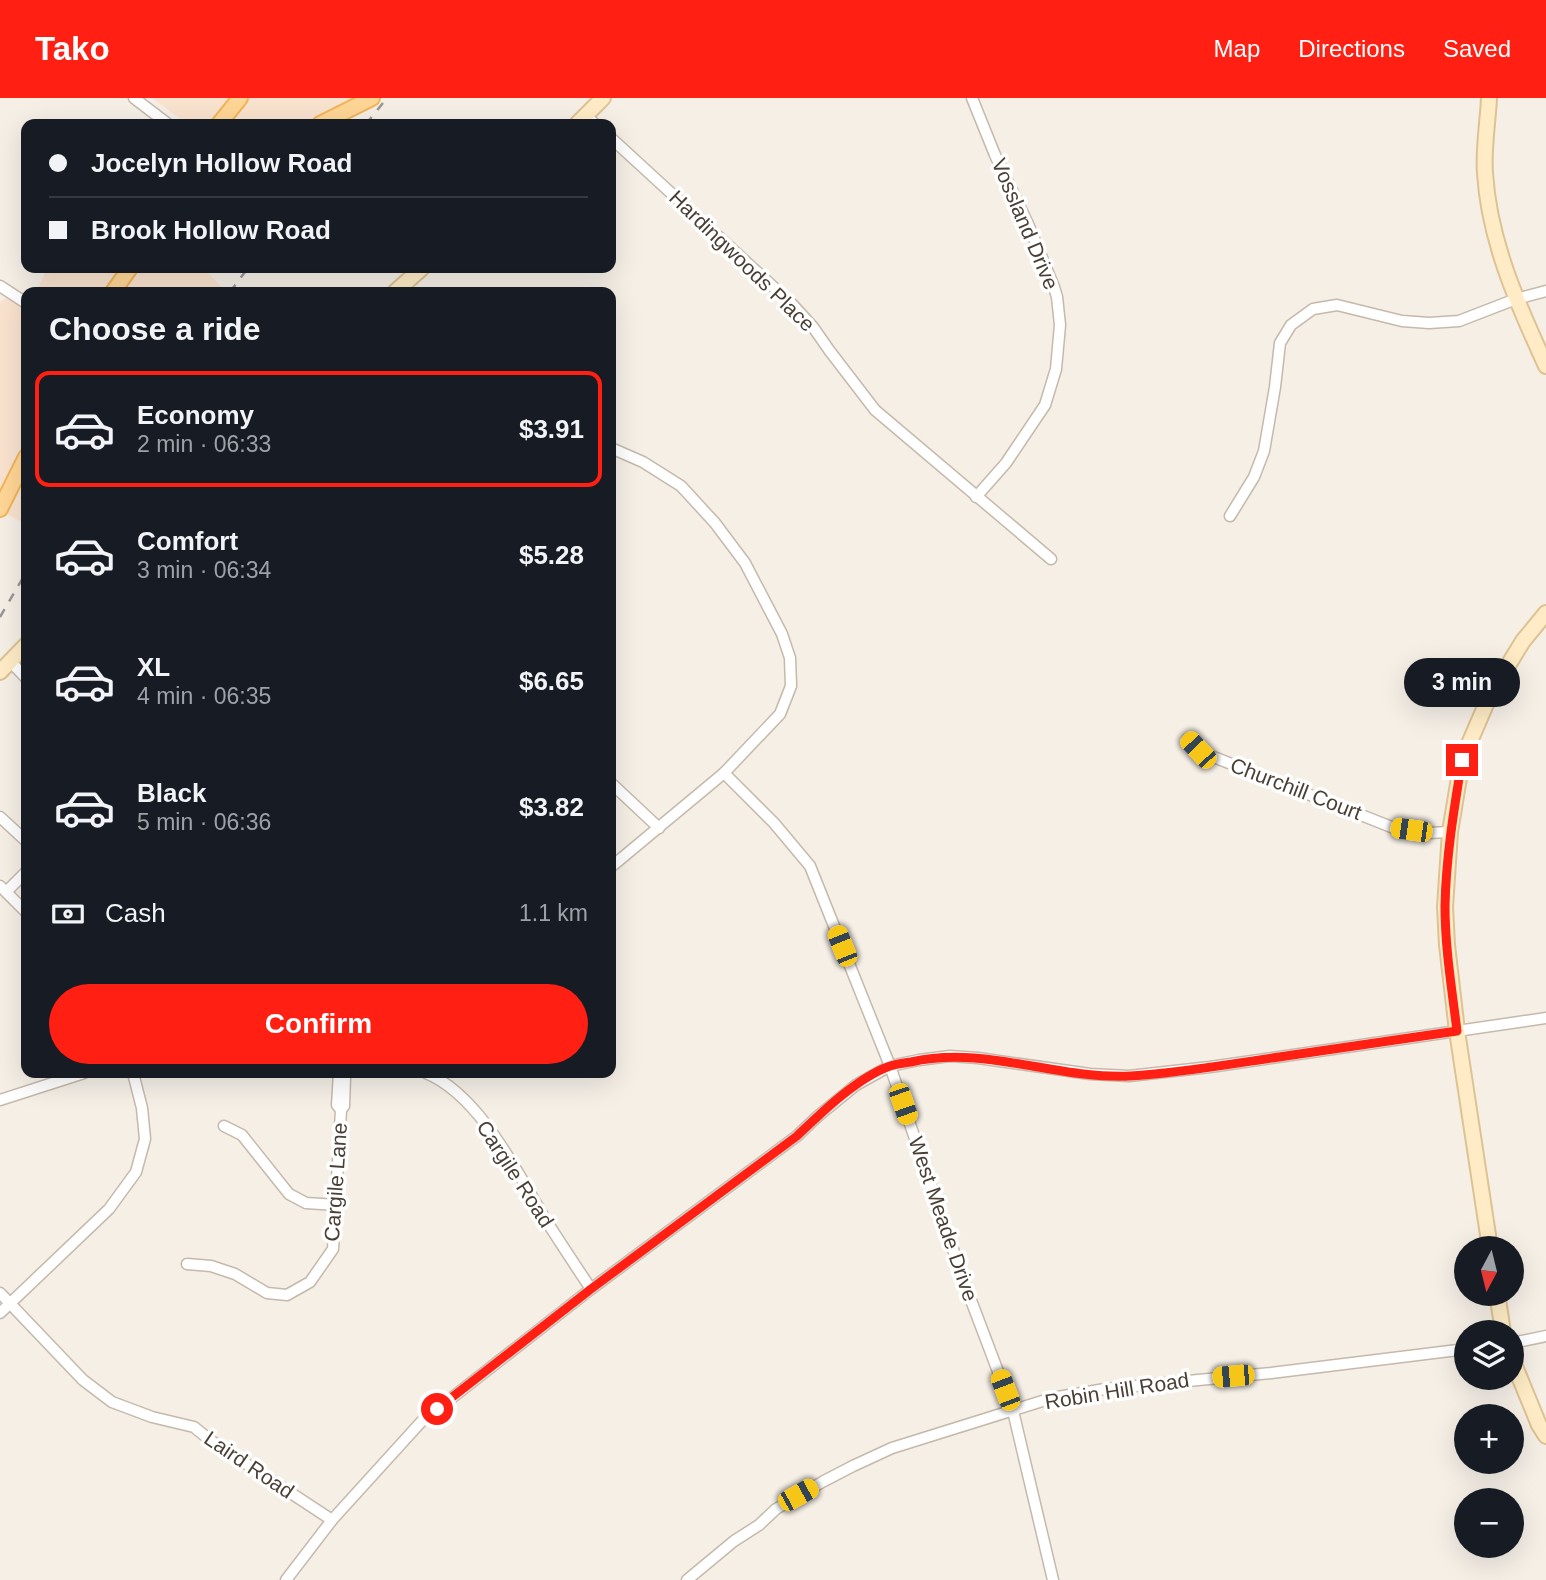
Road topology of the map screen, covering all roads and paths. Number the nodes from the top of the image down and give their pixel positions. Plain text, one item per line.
1 (134, 98) edge
2 (240, 98) edge
3 (372, 98) edge
4 (603, 98) edge
5 (972, 98) edge
6 (1489, 98) edge
7 (161, 119) edge
8 (223, 119) edge
9 (330, 119) edge
10 (587, 119) edge
11 (616, 143) edge
12 (417, 273) edge
13 (0, 286) edge
14 (401, 287) edge
15 (1546, 291) edge
16 (1516, 299) junction
17 (21, 300) edge
18 (1546, 366) edge
19 (616, 450) edge
20 (21, 467) edge
21 (976, 497) junction
22 (0, 509) edge
23 (1230, 516) dead end
24 (1051, 559) dead end
25 (1546, 613) edge
26 (21, 651) edge
27 (5, 667) edge
28 (21, 675) edge
29 (1188, 739) dead end
30 (724, 773) junction
31 (616, 788) edge
32 (0, 817) edge
33 (659, 828) junction
34 (1450, 832) junction
35 (21, 836) edge
36 (616, 863) edge
37 (21, 875) edge
38 (3, 888) edge
39 (21, 907) edge
40 (1546, 1018) edge
41 (1457, 1031) junction
42 (890, 1066) junction
43 (69, 1078) edge
44 (133, 1078) edge
45 (340, 1078) edge
46 (436, 1078) edge
47 (0, 1100) edge
48 (224, 1126) dead end
49 (337, 1205) junction
50 (1488, 1236) edge
51 (187, 1264) dead end
52 (591, 1289) junction
53 (0, 1293) edge
54 (10, 1303) junction
55 (0, 1312) edge
56 (1546, 1336) edge
57 (1524, 1341) edge
58 (1454, 1350) edge
59 (1524, 1388) edge
60 (1013, 1411) junction
61 (1546, 1436) edge
62 (332, 1520) junction
63 (286, 1580) edge
64 (687, 1580) edge
65 (1053, 1580) edge

1 - 7 street
2 - 8 main road
3 - 9 main road
4 - 10 street
5 - 21 street, Vossland Drive
6 - 16 street
11 - 21 street, Hardingwoods Place
12 - 14 street
13 - 17 street
15 - 16 street
16 - 18 street
16 - 23 street
19 - 30 street
20 - 22 main road
21 - 24 street, Hardingwoods Place
25 - 34 street
26 - 27 street
27 - 28 street
29 - 34 street, Churchill Court
30 - 33 street
30 - 42 street, West Meade Drive
31 - 33 street
32 - 35 street
33 - 36 street
34 - 41 street
37 - 38 street
38 - 39 street
40 - 41 street
41 - 42 street
41 - 50 street
42 - 52 street
42 - 60 street, West Meade Drive
43 - 47 street
44 - 54 street
45 - 49 street, Cargile Lane
46 - 52 street, Cargile Road
48 - 49 street
49 - 51 street, Cargile Lane
52 - 62 street
53 - 54 street, Laird Road
54 - 55 street
54 - 62 street, Laird Road
56 - 57 street
58 - 60 street, Robin Hill Road
59 - 61 street
60 - 64 street, Robin Hill Road
60 - 65 street, West Meade Drive
62 - 63 street

